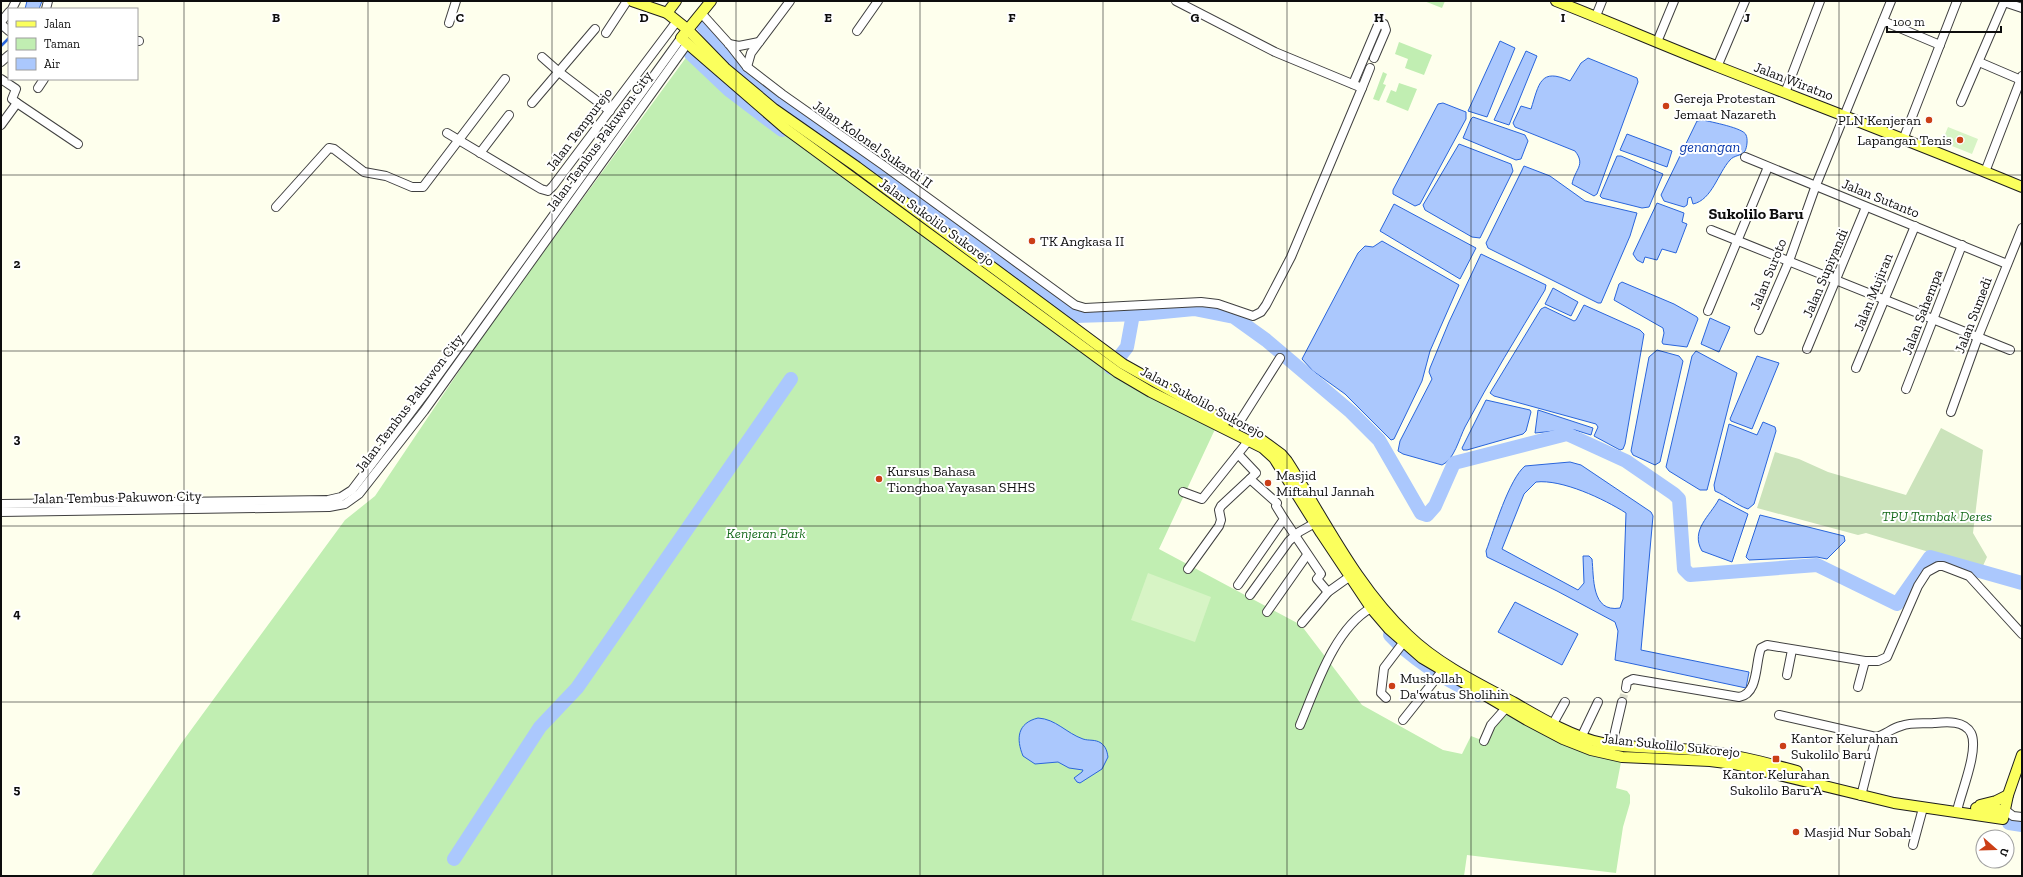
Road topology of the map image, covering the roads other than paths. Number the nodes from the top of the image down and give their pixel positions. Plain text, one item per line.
1 (456, 1) edge
2 (627, 1) edge
3 (632, 1) edge
4 (676, 1) edge
5 (711, 1) edge
6 (790, 1) edge
7 (878, 1) edge
8 (1176, 1) edge
9 (1556, 1) edge
10 (1602, 1) edge
11 (1674, 1) edge
12 (1745, 1) edge
13 (1820, 1) edge
14 (1891, 1) edge
15 (1957, 1) edge
16 (2004, 1) edge
17 (2022, 8) edge
18 (667, 13) junction
19 (702, 14) junction
20 (8, 15) edge
21 (1596, 16) junction
22 (677, 21) junction
23 (1882, 22) junction
24 (449, 23) dead end
25 (4, 27) edge
26 (595, 30) dead end
27 (857, 31) dead end
28 (606, 33) dead end
29 (687, 37) junction
30 (759, 42) junction
31 (1657, 42) junction
32 (729, 44) junction
33 (1940, 45) junction
34 (542, 56) dead end
35 (1374, 58) dead end
36 (1979, 62) junction
37 (747, 67) junction
38 (1717, 67) junction
39 (1370, 68) dead end
40 (559, 72) junction
41 (2021, 78) edge
42 (1, 79) edge
43 (505, 79) dead end
44 (43, 80) edge
45 (1353, 84) junction
46 (38, 88) dead end
47 (1362, 88) junction
48 (1785, 93) junction
49 (1961, 102) dead end
50 (17, 103) junction
51 (532, 104) dead end
52 (610, 112) junction
53 (509, 114) dead end
54 (1845, 115) junction
55 (1, 125) edge
56 (447, 133) dead end
57 (1902, 140) junction
58 (459, 141) junction
59 (78, 144) dead end
60 (480, 153) junction
61 (1745, 157) dead end
62 (857, 167) junction
63 (1768, 167) junction
64 (1985, 172) junction
65 (850, 176) junction
66 (1816, 185) junction
67 (2022, 187) edge
68 (276, 207) dead end
69 (1866, 207) junction
70 (1915, 226) junction
71 (2022, 228) edge
72 (1711, 230) dead end
73 (1738, 240) junction
74 (1962, 245) junction
75 (1789, 261) junction
76 (2007, 264) junction
77 (1837, 280) junction
78 (1884, 298) junction
79 (1708, 311) dead end
80 (1933, 319) junction
81 (1759, 330) dead end
82 (1978, 336) junction
83 (1094, 348) junction
84 (1807, 349) dead end
85 (2010, 350) dead end
86 (1280, 358) dead end
87 (1120, 368) junction
88 (1856, 368) dead end
89 (1906, 389) dead end
90 (1951, 412) dead end
91 (1237, 426) junction
92 (1247, 443) junction
93 (1264, 445) junction
94 (1238, 454) junction
95 (1250, 479) junction
96 (1183, 492) dead end
97 (1, 504) edge
98 (1, 512) edge
99 (1284, 519) junction
100 (1311, 525) junction
101 (1294, 535) junction
102 (1308, 555) junction
103 (1188, 569) dead end
104 (1348, 577) junction
105 (1238, 585) dead end
106 (1328, 592) junction
107 (1250, 595) dead end
108 (1368, 610) junction
109 (1267, 612) dead end
110 (1382, 614) junction
111 (1302, 623) dead end
112 (2022, 634) edge
113 (1403, 643) junction
114 (1792, 650) junction
115 (1865, 661) junction
116 (1441, 671) junction
117 (1787, 675) dead end
118 (1858, 687) dead end
119 (1626, 688) dead end
120 (1386, 698) dead end
121 (1565, 702) dead end
122 (1598, 702) dead end
123 (1622, 702) tunnel mouth
124 (1505, 708) junction
125 (1779, 715) dead end
126 (1403, 720) dead end
127 (1300, 725) dead end
128 (1550, 728) junction
129 (1876, 737) junction
130 (1579, 740) junction
131 (1484, 741) dead end
132 (1611, 750) junction
133 (2021, 761) edge
134 (2017, 780) edge
135 (1861, 793) junction
136 (2008, 794) junction
137 (1923, 808) junction
138 (1952, 808) junction
139 (1970, 808) junction
140 (2013, 816) edge
141 (1913, 845) dead end

1 - 24 street
2 - 28 street
3 - 18 main road
4 - 18 main road
5 - 19 main road
6 - 30 street
7 - 27 street
8 - 45 street
9 - 21 main road, Jalan Wiratno
10 - 21 street
11 - 31 street
12 - 38 street
13 - 48 street
14 - 23 street, Jalan Suroto
15 - 33 street
16 - 17 street
16 - 36 street
18 - 22 main road
19 - 29 main road
19 - 32 street, Jalan Kolonel Sukardi II
20 - 25 street
21 - 31 main road, Jalan Wiratno
22 - 29 main road
22 - 52 street, Jalan Tempurejo
23 - 33 street
23 - 54 street, Jalan Suroto
26 - 40 street
29 - 62 main road, Jalan Sukolilo Sukorejo
29 - 65 main road, Jalan Sukolilo Sukorejo
29 - 97 street, Jalan Tembus Pakuwon City
29 - 98 street, Jalan Tembus Pakuwon City
30 - 32 street
30 - 37 street
31 - 38 main road, Jalan Wiratno
32 - 37 street, Jalan Kolonel Sukardi II
33 - 57 street
34 - 40 street
35 - 45 street
36 - 41 street
36 - 49 street
37 - 47 street, Jalan Kolonel Sukardi II
38 - 48 main road, Jalan Wiratno
39 - 47 street
40 - 51 street
40 - 52 street
41 - 64 street
42 - 50 street
43 - 58 street
44 - 46 street
45 - 47 street
48 - 54 main road, Jalan Wiratno
50 - 55 street
50 - 59 street
52 - 60 street, Jalan Tempurejo
53 - 60 street
54 - 57 main road, Jalan Wiratno
54 - 66 street, Jalan Suroto
56 - 58 street
57 - 64 main road, Jalan Wiratno
58 - 60 street
58 - 68 street
61 - 63 street, Jalan Sutanto
62 - 65 main road
62 - 83 main road, Jalan Sukolilo Sukorejo
63 - 66 street, Jalan Sutanto
63 - 73 street
64 - 67 main road, Jalan Wiratno
65 - 83 main road, Jalan Sukolilo Sukorejo
66 - 69 street, Jalan Sutanto
66 - 75 street, Jalan Suroto
69 - 70 street, Jalan Sutanto
69 - 77 street, Jalan Supiyandi
70 - 74 street, Jalan Sutanto
70 - 78 street, Jalan Mujiran
71 - 76 street, Jalan Sumedi
72 - 73 street
73 - 75 street
73 - 79 street
74 - 76 street, Jalan Sutanto
74 - 80 street, Jalan Sahempa
75 - 77 street
75 - 81 street, Jalan Suroto
76 - 82 street, Jalan Sumedi
77 - 78 street
77 - 84 street, Jalan Supiyandi
78 - 80 street
78 - 88 street, Jalan Mujiran
80 - 82 street
80 - 89 street, Jalan Sahempa
82 - 85 street
82 - 90 street, Jalan Sumedi
83 - 87 main road, Jalan Sukolilo Sukorejo
86 - 91 street
87 - 91 main road, Jalan Sukolilo Sukorejo
87 - 92 main road, Jalan Sukolilo Sukorejo
91 - 93 main road, Jalan Sukolilo Sukorejo
92 - 93 main road, Jalan Sukolilo Sukorejo
92 - 94 street
93 - 100 main road, Jalan Sukolilo Sukorejo
93 - 104 main road, Jalan Sukolilo Sukorejo
94 - 95 street
94 - 96 street
95 - 99 street
95 - 103 street
99 - 101 street
99 - 105 street
100 - 101 street
100 - 104 main road, Jalan Sukolilo Sukorejo
101 - 102 street
101 - 107 street
102 - 106 street
102 - 109 street
104 - 106 street
104 - 108 main road, Jalan Sukolilo Sukorejo
104 - 110 main road, Jalan Sukolilo Sukorejo
106 - 111 street
108 - 110 main road, Jalan Sukolilo Sukorejo
108 - 127 street
110 - 113 main road, Jalan Sukolilo Sukorejo
112 - 115 street
113 - 116 main road, Jalan Sukolilo Sukorejo
113 - 120 street
114 - 115 street
114 - 117 street
114 - 119 street
115 - 118 street
116 - 124 main road, Jalan Sukolilo Sukorejo
116 - 126 street
121 - 128 street
122 - 130 street
123 - 132 street
124 - 128 main road, Jalan Sukolilo Sukorejo
124 - 131 street
125 - 129 street
128 - 130 main road, Jalan Sukolilo Sukorejo
129 - 135 street
129 - 138 street
130 - 132 main road, Jalan Sukolilo Sukorejo
132 - 135 main road, Jalan Sukolilo Sukorejo
133 - 134 main road
134 - 136 main road
135 - 137 main road, Jalan Sukolilo Sukorejo
136 - 139 main road
136 - 140 main road
137 - 138 main road, Jalan Sukolilo Sukorejo
137 - 141 street
138 - 139 main road, Jalan Sukolilo Sukorejo
138 - 140 main road, Jalan Sukolilo Sukorejo
139 - 140 main road, Jalan Sukolilo Sukorejo

